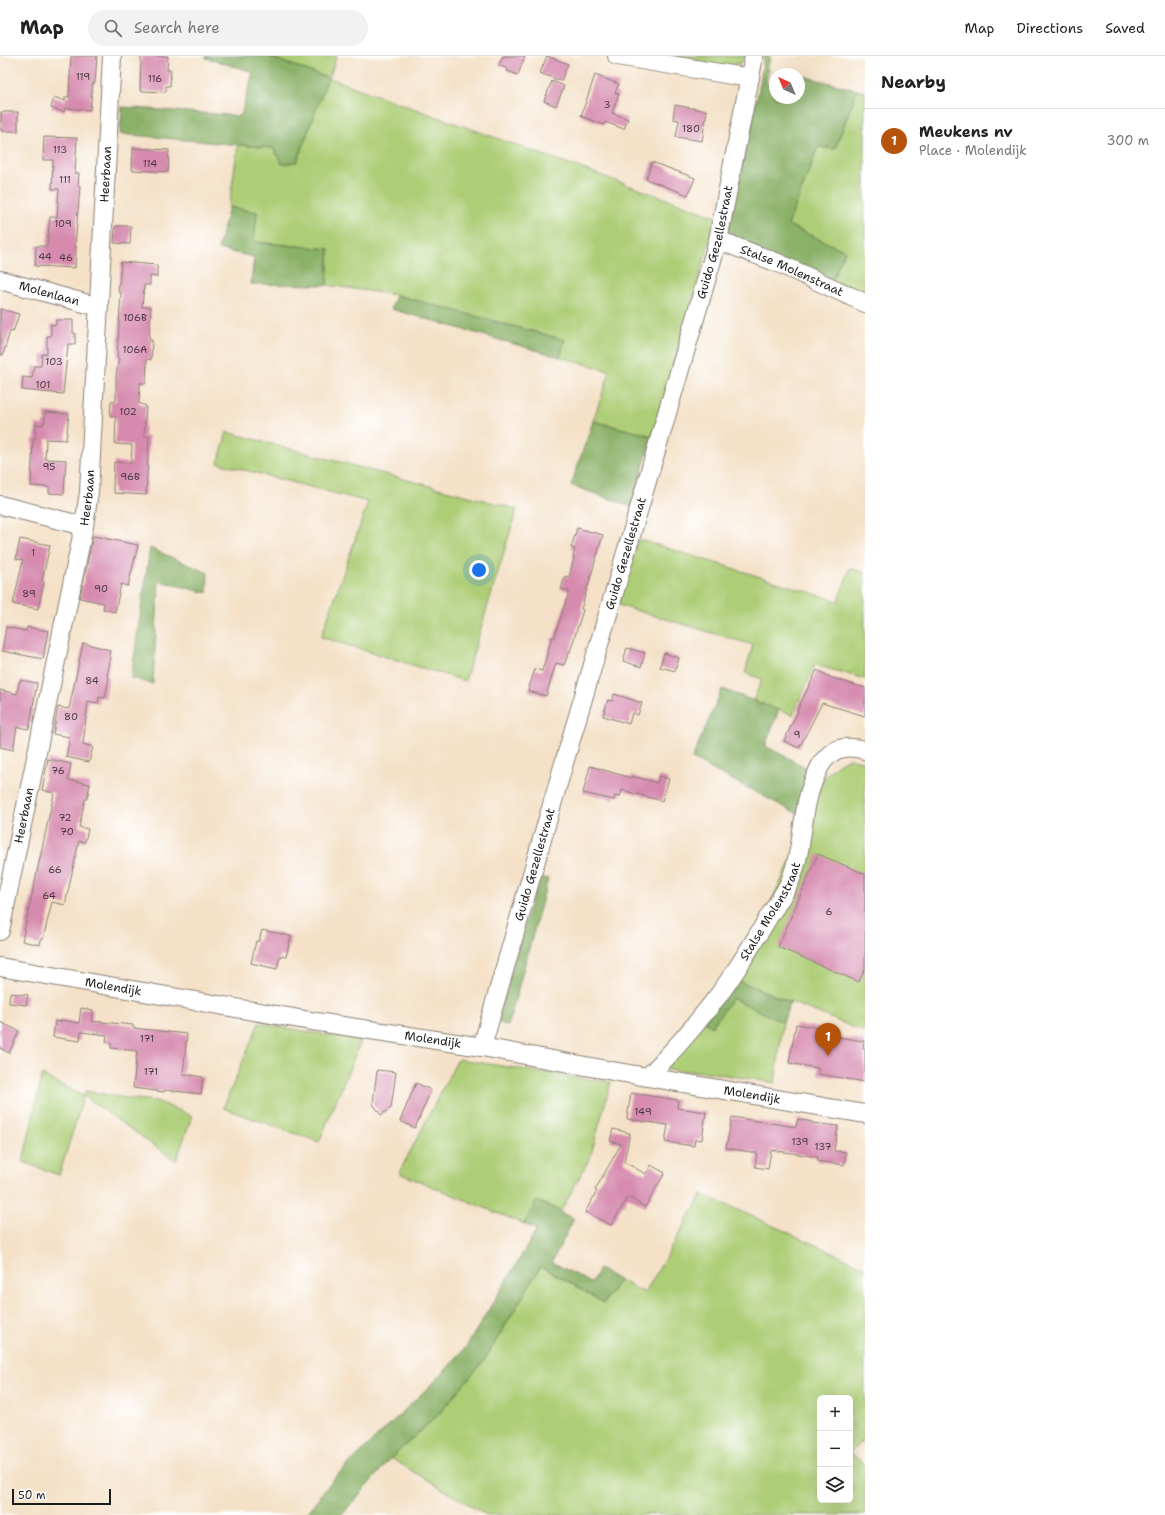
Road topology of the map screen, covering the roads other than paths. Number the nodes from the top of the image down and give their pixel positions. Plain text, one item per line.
1 (112, 56) edge
2 (617, 56) edge
3 (754, 56) edge
4 (750, 78) junction
5 (718, 240) junction
6 (0, 280) edge
7 (865, 303) edge
8 (99, 308) junction
9 (0, 505) edge
10 (84, 526) junction
11 (865, 750) edge
12 (0, 931) edge
13 (0, 967) edge
14 (482, 1047) junction
15 (648, 1077) junction
16 (865, 1114) edge

1 - 8 street, Heerbaan
2 - 4 street
3 - 4 street, Guido Gezellestraat
4 - 5 street, Guido Gezellestraat
5 - 7 street, Stalse Molenstraat
5 - 14 street, Guido Gezellestraat
6 - 8 street, Molenlaan
8 - 10 street, Heerbaan
9 - 10 street
10 - 12 street, Heerbaan
11 - 15 street, Stalse Molenstraat
13 - 14 street, Molendijk
14 - 15 street, Molendijk
15 - 16 street, Molendijk

